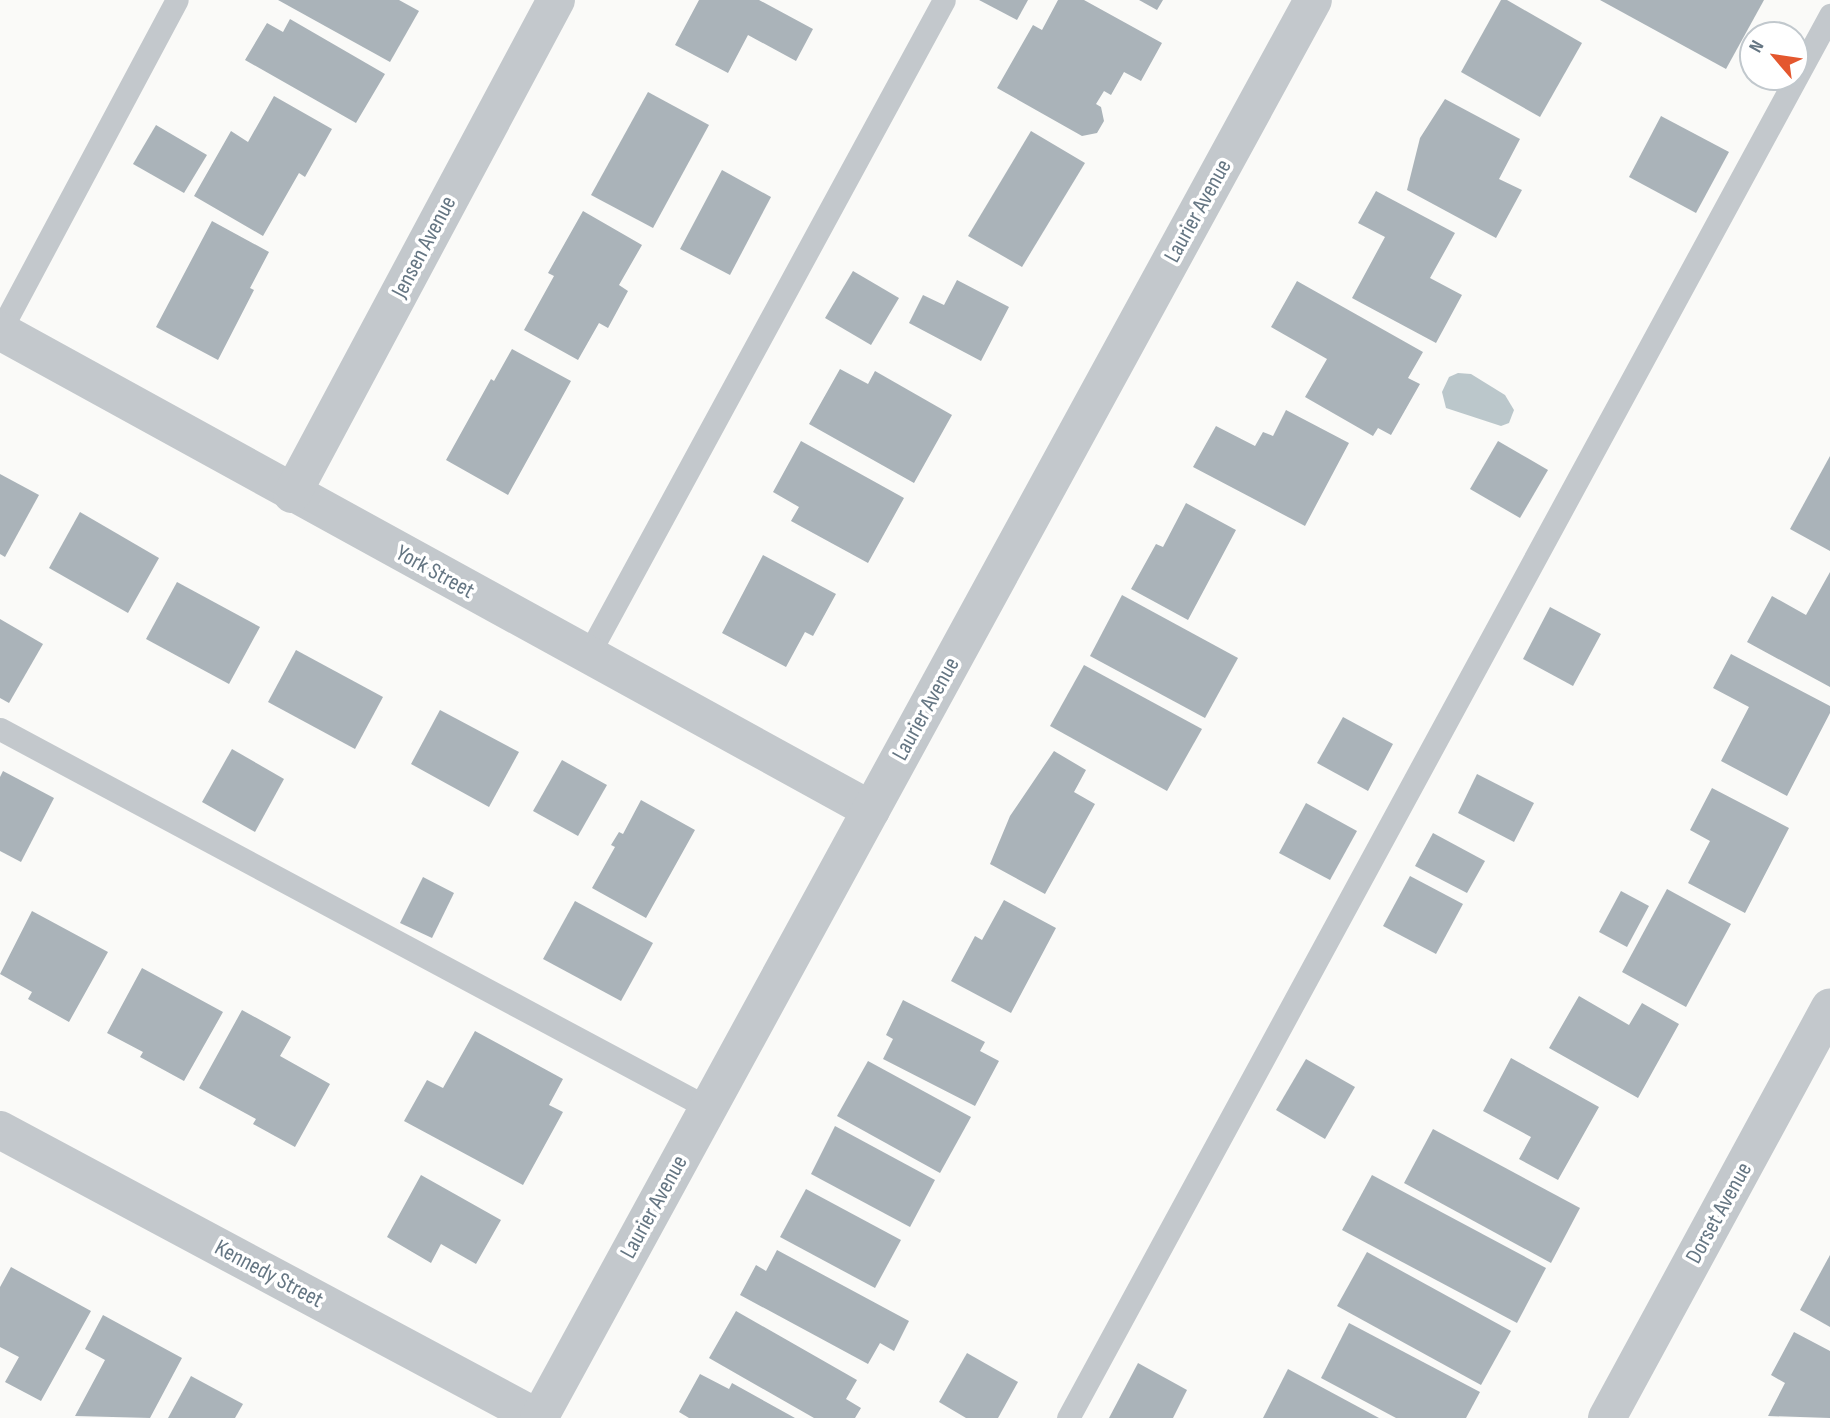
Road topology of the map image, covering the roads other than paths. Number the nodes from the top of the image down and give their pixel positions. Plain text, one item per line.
1 (177, 0) edge
2 (556, 0) edge
3 (944, 0) edge
4 (1313, 0) edge
5 (1830, 15) edge
6 (0, 331) edge
7 (292, 494) junction
8 (588, 655) junction
9 (0, 729) edge
10 (871, 810) junction
11 (1830, 1009) edge
12 (708, 1108) junction
13 (0, 1130) edge
14 (538, 1418) edge
15 (1068, 1418) edge
16 (1607, 1418) edge

1 - 6 lane
2 - 7 street, Jensen Avenue
3 - 8 lane
4 - 10 street, Laurier Avenue
5 - 15 lane
6 - 7 street, York Street
7 - 8 street, York Street
8 - 10 street, York Street
9 - 12 lane
10 - 12 street, Laurier Avenue
11 - 16 street, Dorset Avenue
12 - 14 street, Laurier Avenue
13 - 14 street, Kennedy Street

